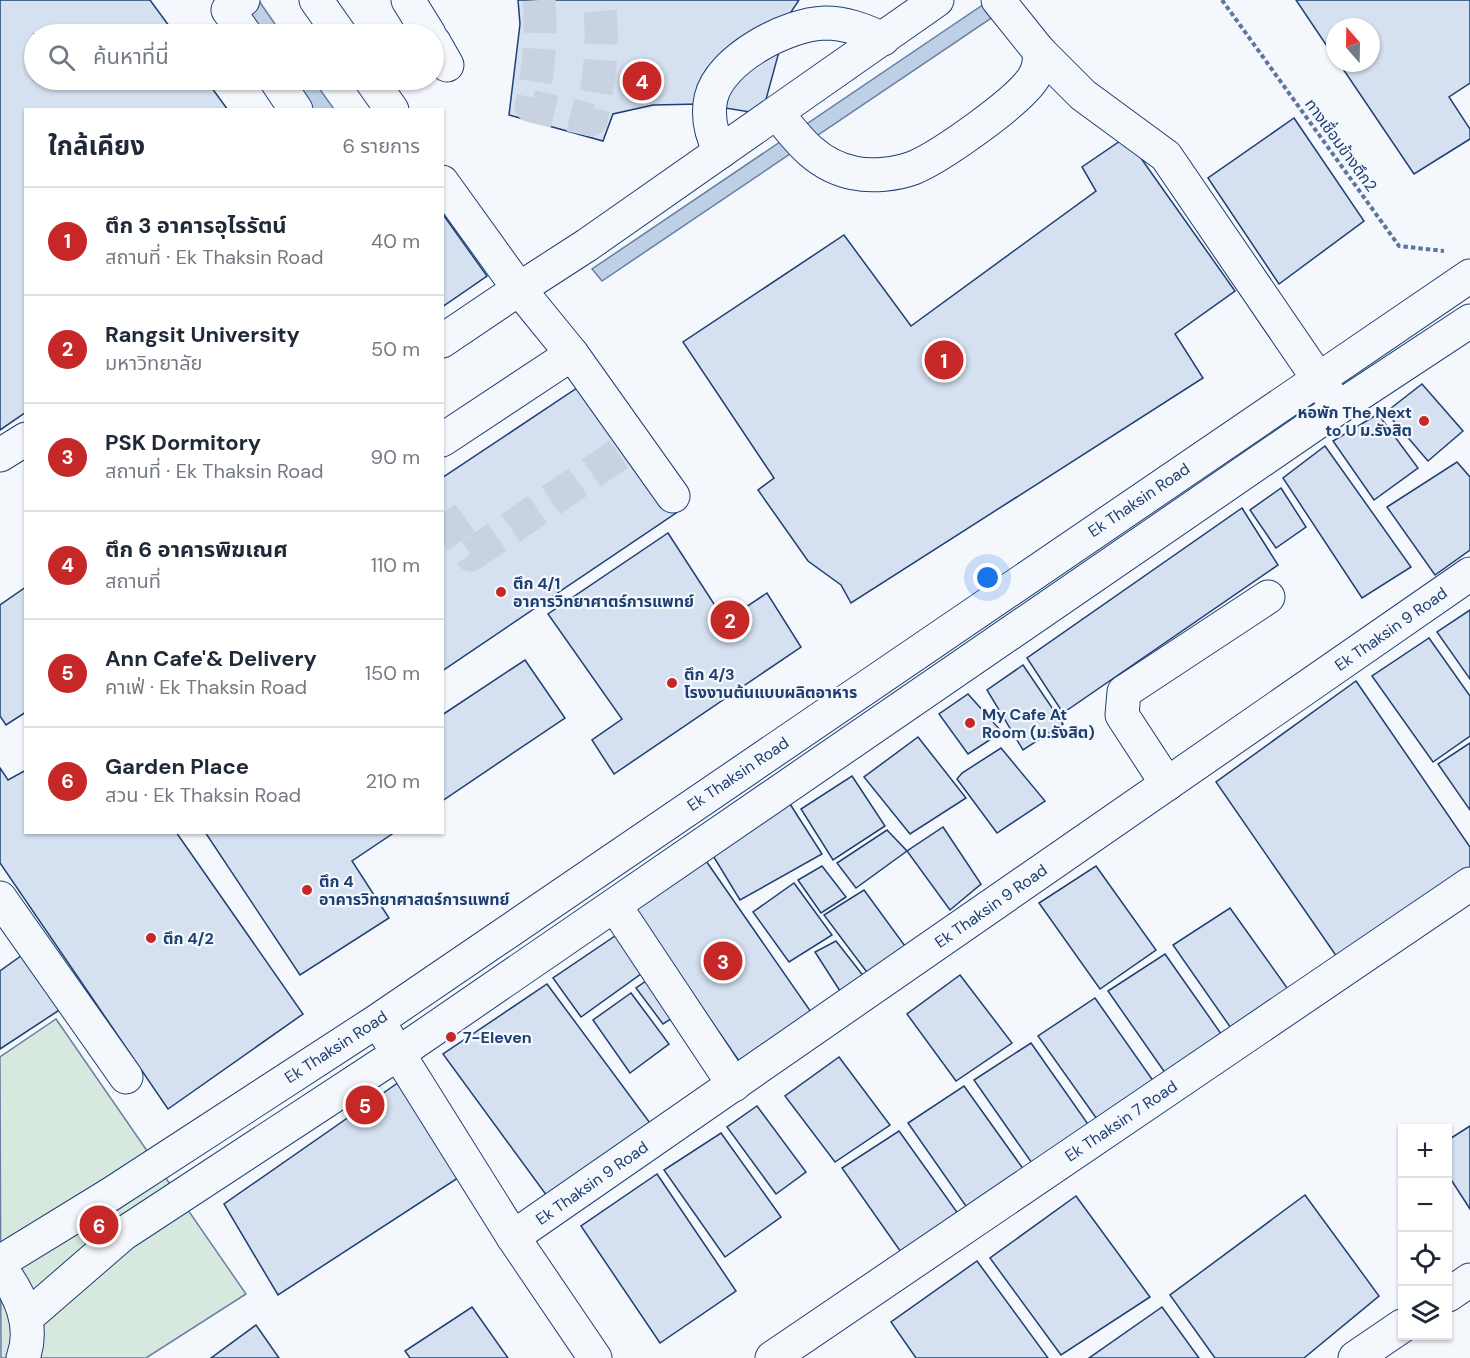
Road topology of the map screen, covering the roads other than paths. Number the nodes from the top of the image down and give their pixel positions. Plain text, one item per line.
1 (316, 0) edge
2 (408, 0) edge
3 (937, 0) edge
4 (1004, 7) edge
5 (333, 24) edge
6 (423, 24) edge
7 (883, 39) junction
8 (1039, 51) junction
9 (283, 90) edge
10 (378, 90) edge
11 (295, 108) edge
12 (391, 108) edge
13 (790, 130) junction
14 (720, 152) junction
15 (444, 185) edge
16 (1470, 276) edge
17 (519, 289) junction
18 (1470, 321) edge
19 (444, 340) edge
20 (572, 354) junction
21 (1318, 378) junction
22 (1338, 408) junction
23 (444, 439) edge
24 (24, 440) edge
25 (0, 455) edge
26 (673, 496) dead end
27 (1470, 574) edge
28 (1268, 597) dead end
29 (1167, 784) junction
30 (1470, 884) edge
31 (0, 898) edge
32 (615, 906) junction
33 (377, 1021) junction
34 (399, 1053) junction
35 (126, 1077) dead end
36 (734, 1085) junction
37 (513, 1238) junction
38 (0, 1262) edge
39 (0, 1268) edge
40 (1470, 1280) edge
41 (1452, 1292) edge
42 (26, 1318) junction
43 (1398, 1329) edge
44 (23, 1358) edge
45 (595, 1358) edge
46 (772, 1358) edge
47 (1355, 1358) edge

1 - 5 street
2 - 6 street
3 - 7 street
4 - 8 street
7 - 13 street
7 - 14 street
8 - 13 street
8 - 21 street
9 - 11 street
10 - 12 street
13 - 14 street
14 - 17 street
15 - 17 street
16 - 21 street, Ek Thaksin Road
17 - 19 street
17 - 20 street
18 - 22 street
20 - 23 street
20 - 26 street
21 - 22 street
21 - 33 street, Ek Thaksin Road
22 - 32 street
24 - 25 street
27 - 29 street, Ek Thaksin 9 Road
28 - 29 street
29 - 36 street, Ek Thaksin 9 Road
30 - 46 street, Ek Thaksin 7 Road
31 - 35 street
32 - 34 street
32 - 36 street
33 - 34 street
33 - 38 street, Ek Thaksin Road
34 - 37 street
34 - 42 street
36 - 37 street, Ek Thaksin 9 Road
37 - 45 street
39 - 42 street
40 - 41 street
42 - 44 street
43 - 47 street

